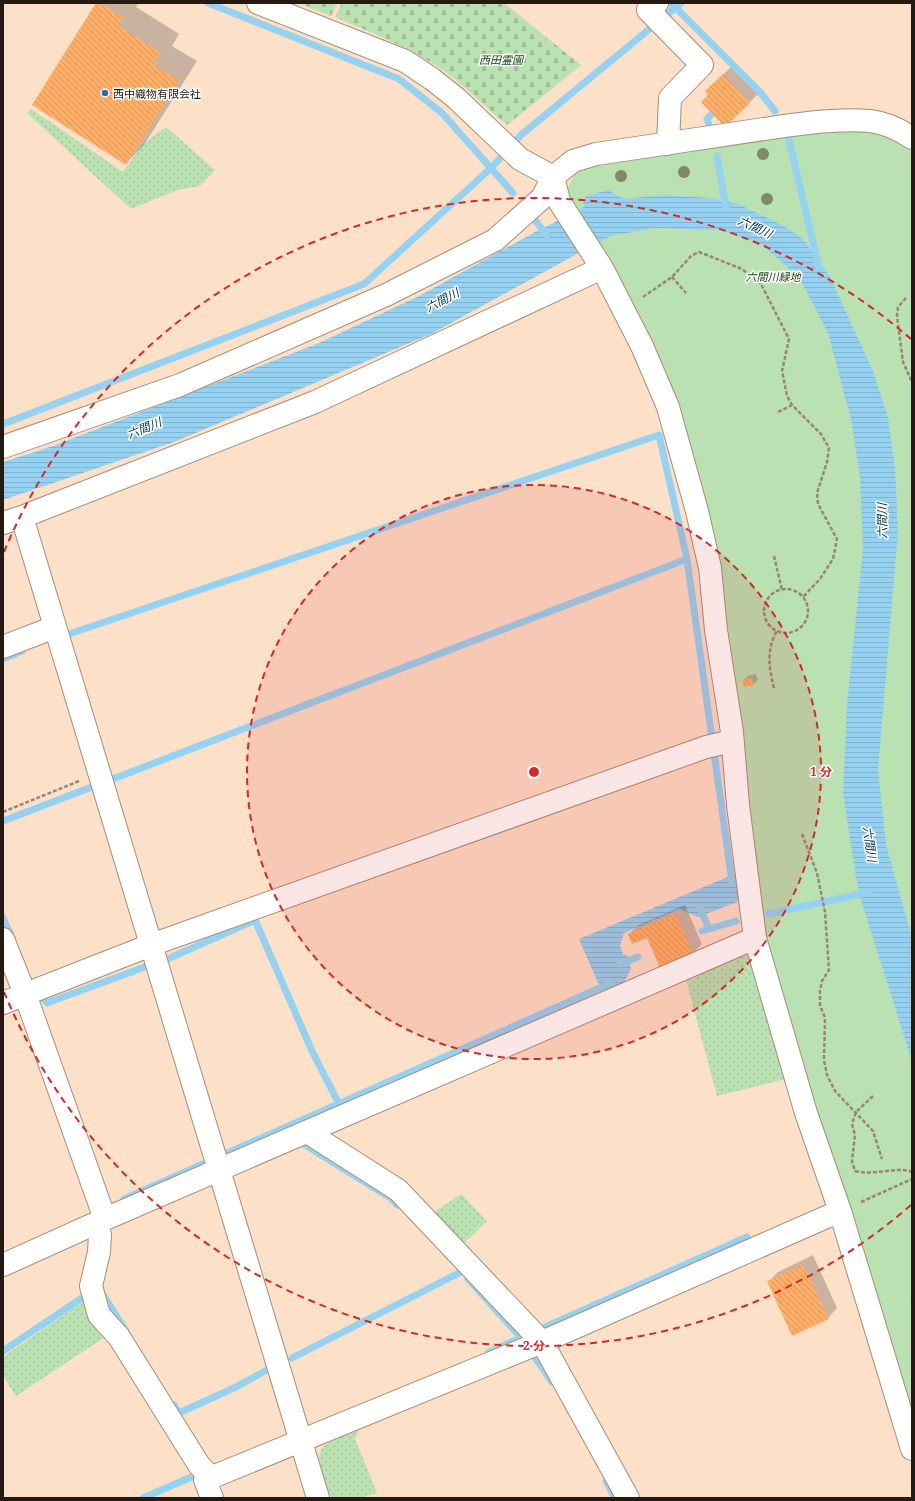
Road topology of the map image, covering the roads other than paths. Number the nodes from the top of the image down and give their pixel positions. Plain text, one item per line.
1 (258, 3) edge
2 (658, 15) edge
3 (912, 138) edge
4 (668, 144) junction
5 (554, 177) junction
6 (598, 261) junction
7 (3, 447) edge
8 (13, 520) edge
9 (57, 635) junction
10 (3, 647) edge
11 (719, 744) junction
12 (755, 938) junction
13 (3, 939) edge
14 (155, 958) junction
15 (32, 991) junction
16 (3, 1003) edge
17 (307, 1132) junction
18 (217, 1161) junction
19 (840, 1211) junction
20 (101, 1215) junction
21 (3, 1265) edge
22 (533, 1340) junction
23 (298, 1434) junction
24 (912, 1449) edge
25 (208, 1479) edge
26 (318, 1498) edge
27 (628, 1498) edge

1 - 5 street
2 - 4 street
3 - 4 street
4 - 5 street
5 - 6 street
5 - 7 street
6 - 8 street
6 - 11 street
8 - 9 street
9 - 10 street
9 - 14 street
11 - 12 street
11 - 14 street
12 - 17 street
12 - 19 street
13 - 15 street
14 - 15 street
14 - 18 street
15 - 16 street
15 - 20 street
17 - 18 street
17 - 22 street
18 - 20 street
18 - 23 street
19 - 22 street
19 - 24 street
20 - 21 street
20 - 25 street
22 - 23 street
22 - 27 street
23 - 25 street
23 - 26 street

